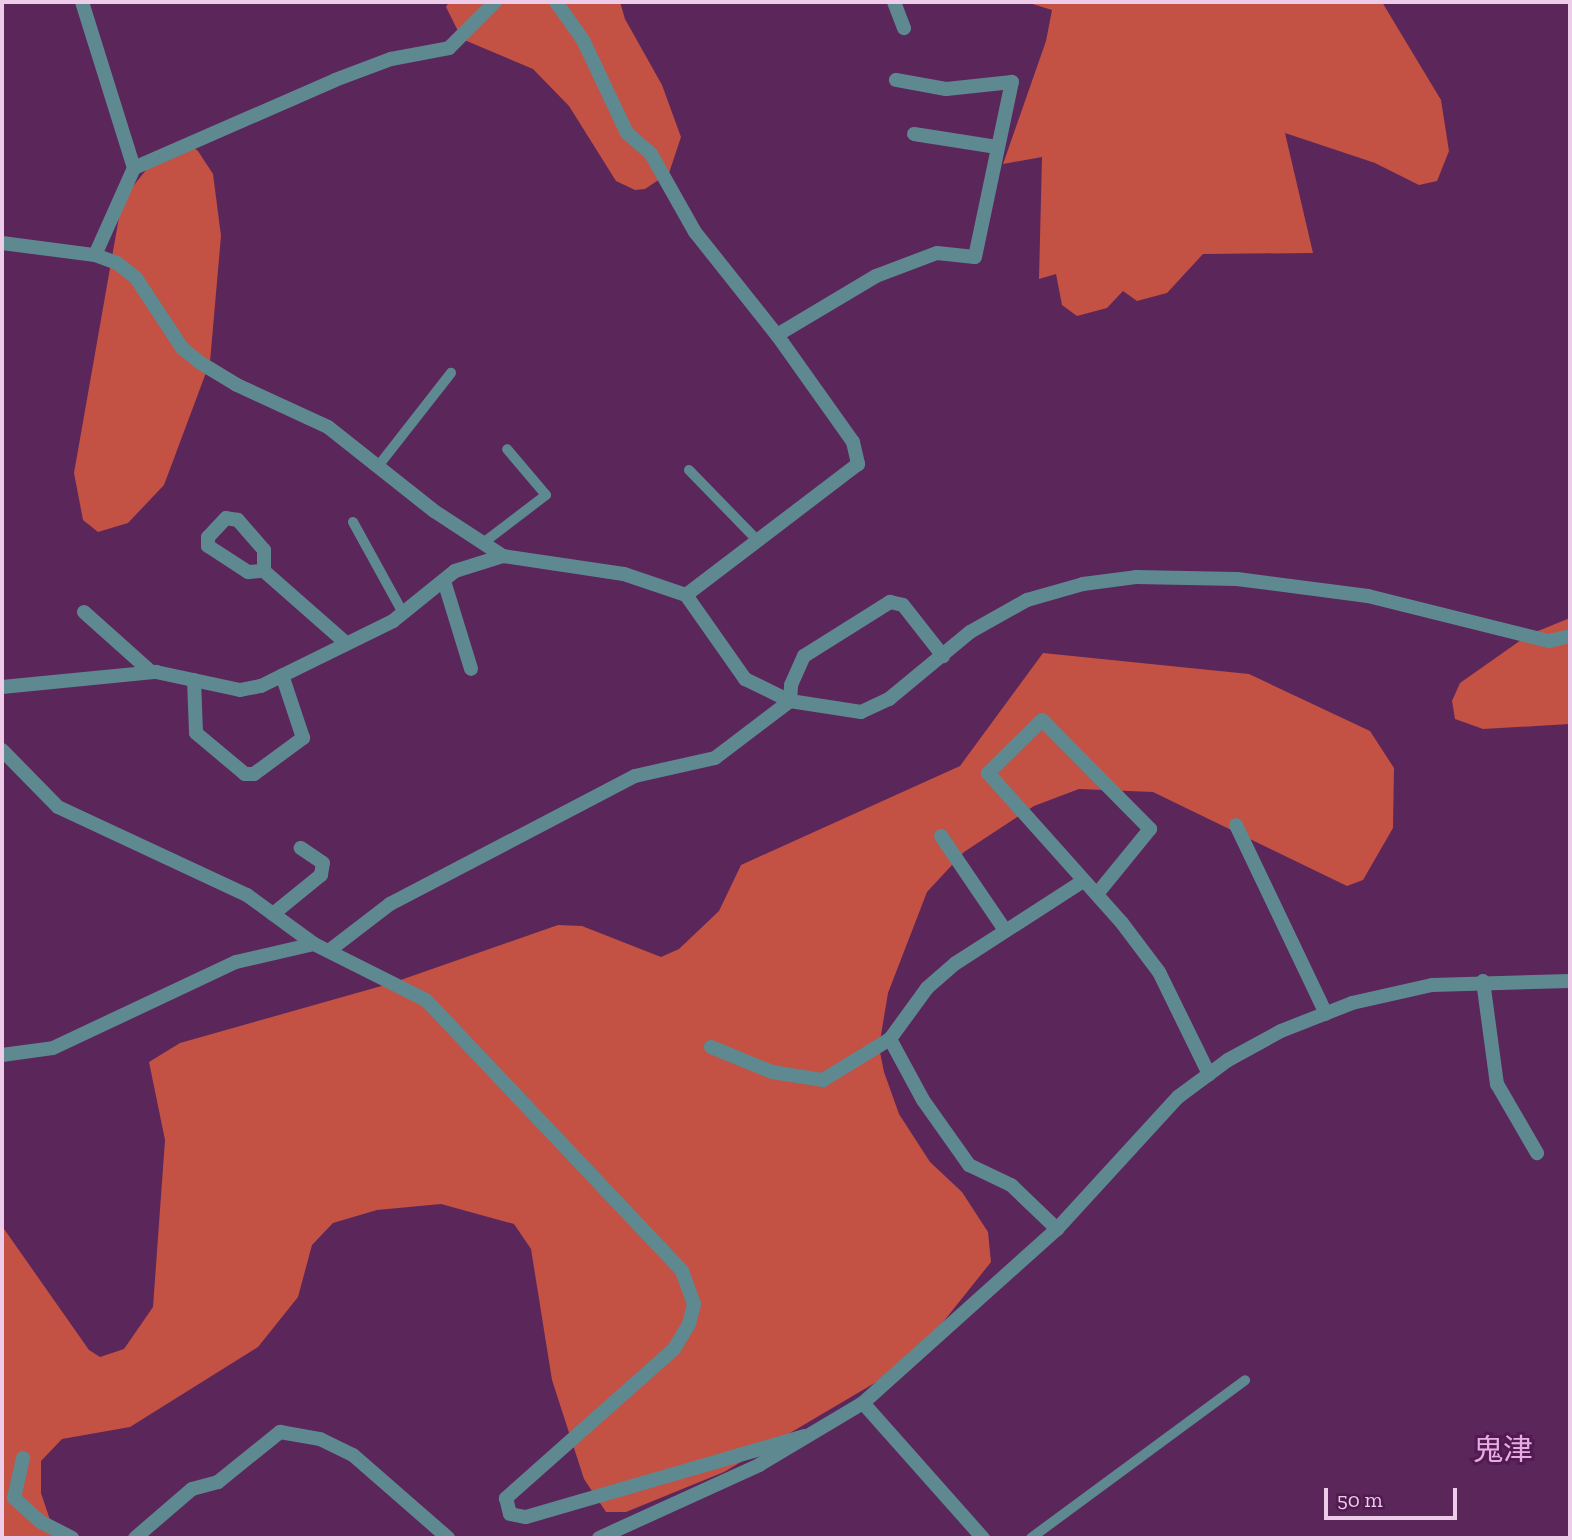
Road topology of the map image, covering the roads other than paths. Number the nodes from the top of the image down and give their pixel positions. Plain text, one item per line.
1 (82, 2) edge
2 (495, 2) edge
3 (556, 2) edge
4 (894, 2) edge
5 (904, 28) dead end
6 (896, 80) dead end
7 (915, 134) dead end
8 (997, 147) junction
9 (134, 168) junction
10 (2, 243) edge
11 (95, 255) junction
12 (777, 335) junction
13 (451, 373) dead end
14 (507, 449) dead end
15 (379, 465) junction
16 (690, 470) dead end
17 (353, 522) dead end
18 (758, 541) junction
19 (483, 542) junction
20 (502, 556) junction
21 (264, 571) dead end
22 (444, 581) junction
23 (685, 596) junction
24 (84, 612) dead end
25 (403, 614) junction
26 (1570, 636) edge
27 (346, 643) junction
28 (943, 656) junction
29 (471, 669) dead end
30 (151, 672) junction
31 (282, 675) junction
32 (194, 680) junction
33 (2, 687) edge
34 (790, 701) junction
35 (2, 750) edge
36 (1236, 825) dead end
37 (941, 836) dead end
38 (301, 848) dead end
39 (1083, 881) junction
40 (1097, 894) junction
41 (273, 914) junction
42 (1005, 930) junction
43 (314, 944) junction
44 (330, 950) junction
45 (1483, 981) junction
46 (1570, 981) edge
47 (1325, 1014) junction
48 (890, 1039) junction
49 (711, 1047) dead end
50 (2, 1055) edge
51 (1209, 1074) junction
52 (1537, 1153) dead end
53 (1058, 1229) junction
54 (1245, 1380) dead end
55 (863, 1403) junction
56 (816, 1433) junction
57 (23, 1458) dead end
58 (72, 1538) edge
59 (135, 1538) edge
60 (448, 1538) edge
61 (599, 1538) edge
62 (983, 1538) edge
63 (1031, 1538) edge

1 - 9 street
2 - 9 street
3 - 12 street
4 - 5 street
6 - 8 street
7 - 8 street
8 - 12 street
9 - 11 street
10 - 11 street
11 - 15 street
12 - 18 street
13 - 15 lane
14 - 19 lane
15 - 19 street
16 - 18 lane
17 - 25 lane
18 - 23 street
19 - 20 street
20 - 22 street
20 - 23 street
21 - 27 street
22 - 25 street
22 - 29 street
23 - 34 street
24 - 30 street
25 - 27 street
26 - 28 street
27 - 31 street
28 - 34 street
28 - 34 street
30 - 32 street
30 - 33 street
31 - 32 street
31 - 32 street
34 - 44 street
35 - 41 street
36 - 47 street
37 - 42 street
38 - 41 street
39 - 40 street
39 - 40 street
39 - 42 street
40 - 51 street
41 - 43 street
42 - 48 street
43 - 44 street
43 - 50 street
44 - 56 street
45 - 46 street
45 - 47 street
45 - 52 street
47 - 51 street
48 - 49 street
48 - 53 street
51 - 53 street
53 - 55 street
54 - 63 lane
55 - 56 street
55 - 62 street
56 - 61 street
57 - 58 street
59 - 60 street

